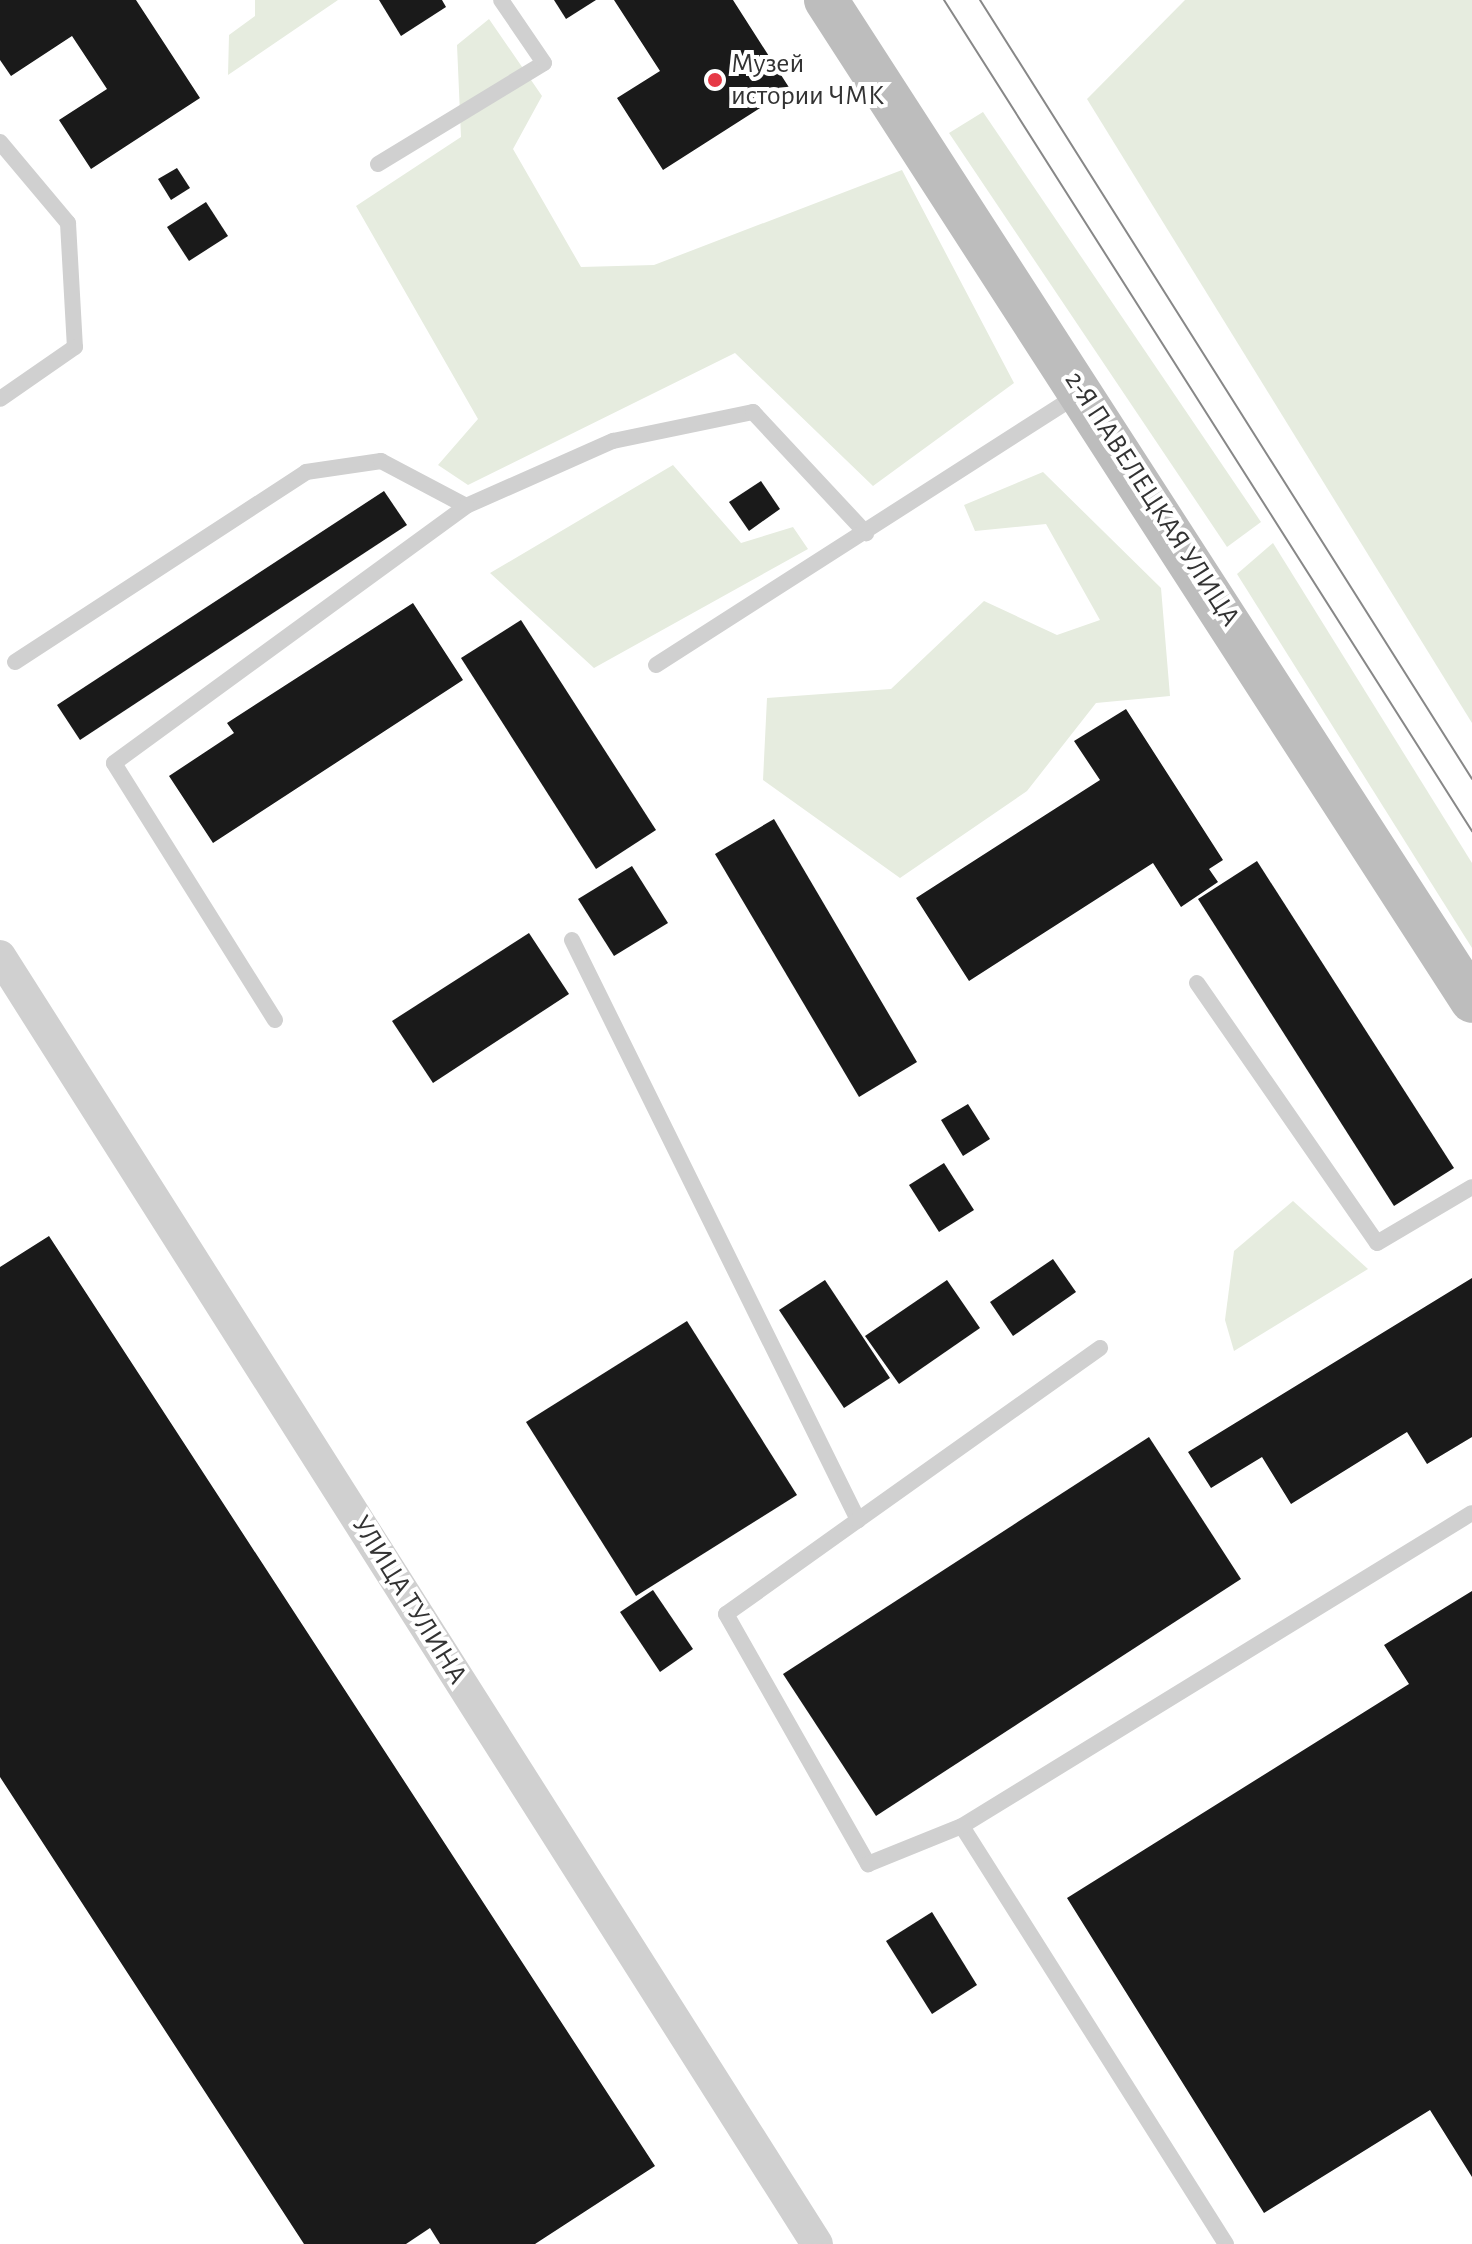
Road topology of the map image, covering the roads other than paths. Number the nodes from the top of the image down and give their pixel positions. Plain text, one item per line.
1 (501, 0) edge
2 (826, 0) edge
3 (0, 142) edge
4 (378, 164) dead end
5 (1084, 391) junction
6 (0, 399) edge
7 (466, 506) junction
8 (866, 533) junction
9 (15, 662) dead end
10 (656, 665) dead end
11 (572, 940) dead end
12 (0, 956) edge
13 (1197, 983) dead end
14 (1472, 1001) edge
15 (275, 1020) dead end
16 (1472, 1187) edge
17 (1100, 1348) dead end
18 (1472, 1513) edge
19 (858, 1520) junction
20 (962, 1826) junction
21 (817, 2244) edge
22 (1226, 2244) edge

1 - 4 lane
2 - 5 main road, 2-Я ПАВЕЛЕЦКАЯ УЛИЦА
3 - 6 lane
5 - 8 lane
5 - 14 main road, 2-Я ПАВЕЛЕЦКАЯ УЛИЦА
7 - 8 lane
7 - 9 lane
7 - 15 lane
8 - 10 lane
11 - 19 lane
12 - 21 street, УЛИЦА ТУЛИНА
13 - 16 lane
17 - 19 lane
18 - 20 lane
19 - 20 lane
20 - 22 lane

